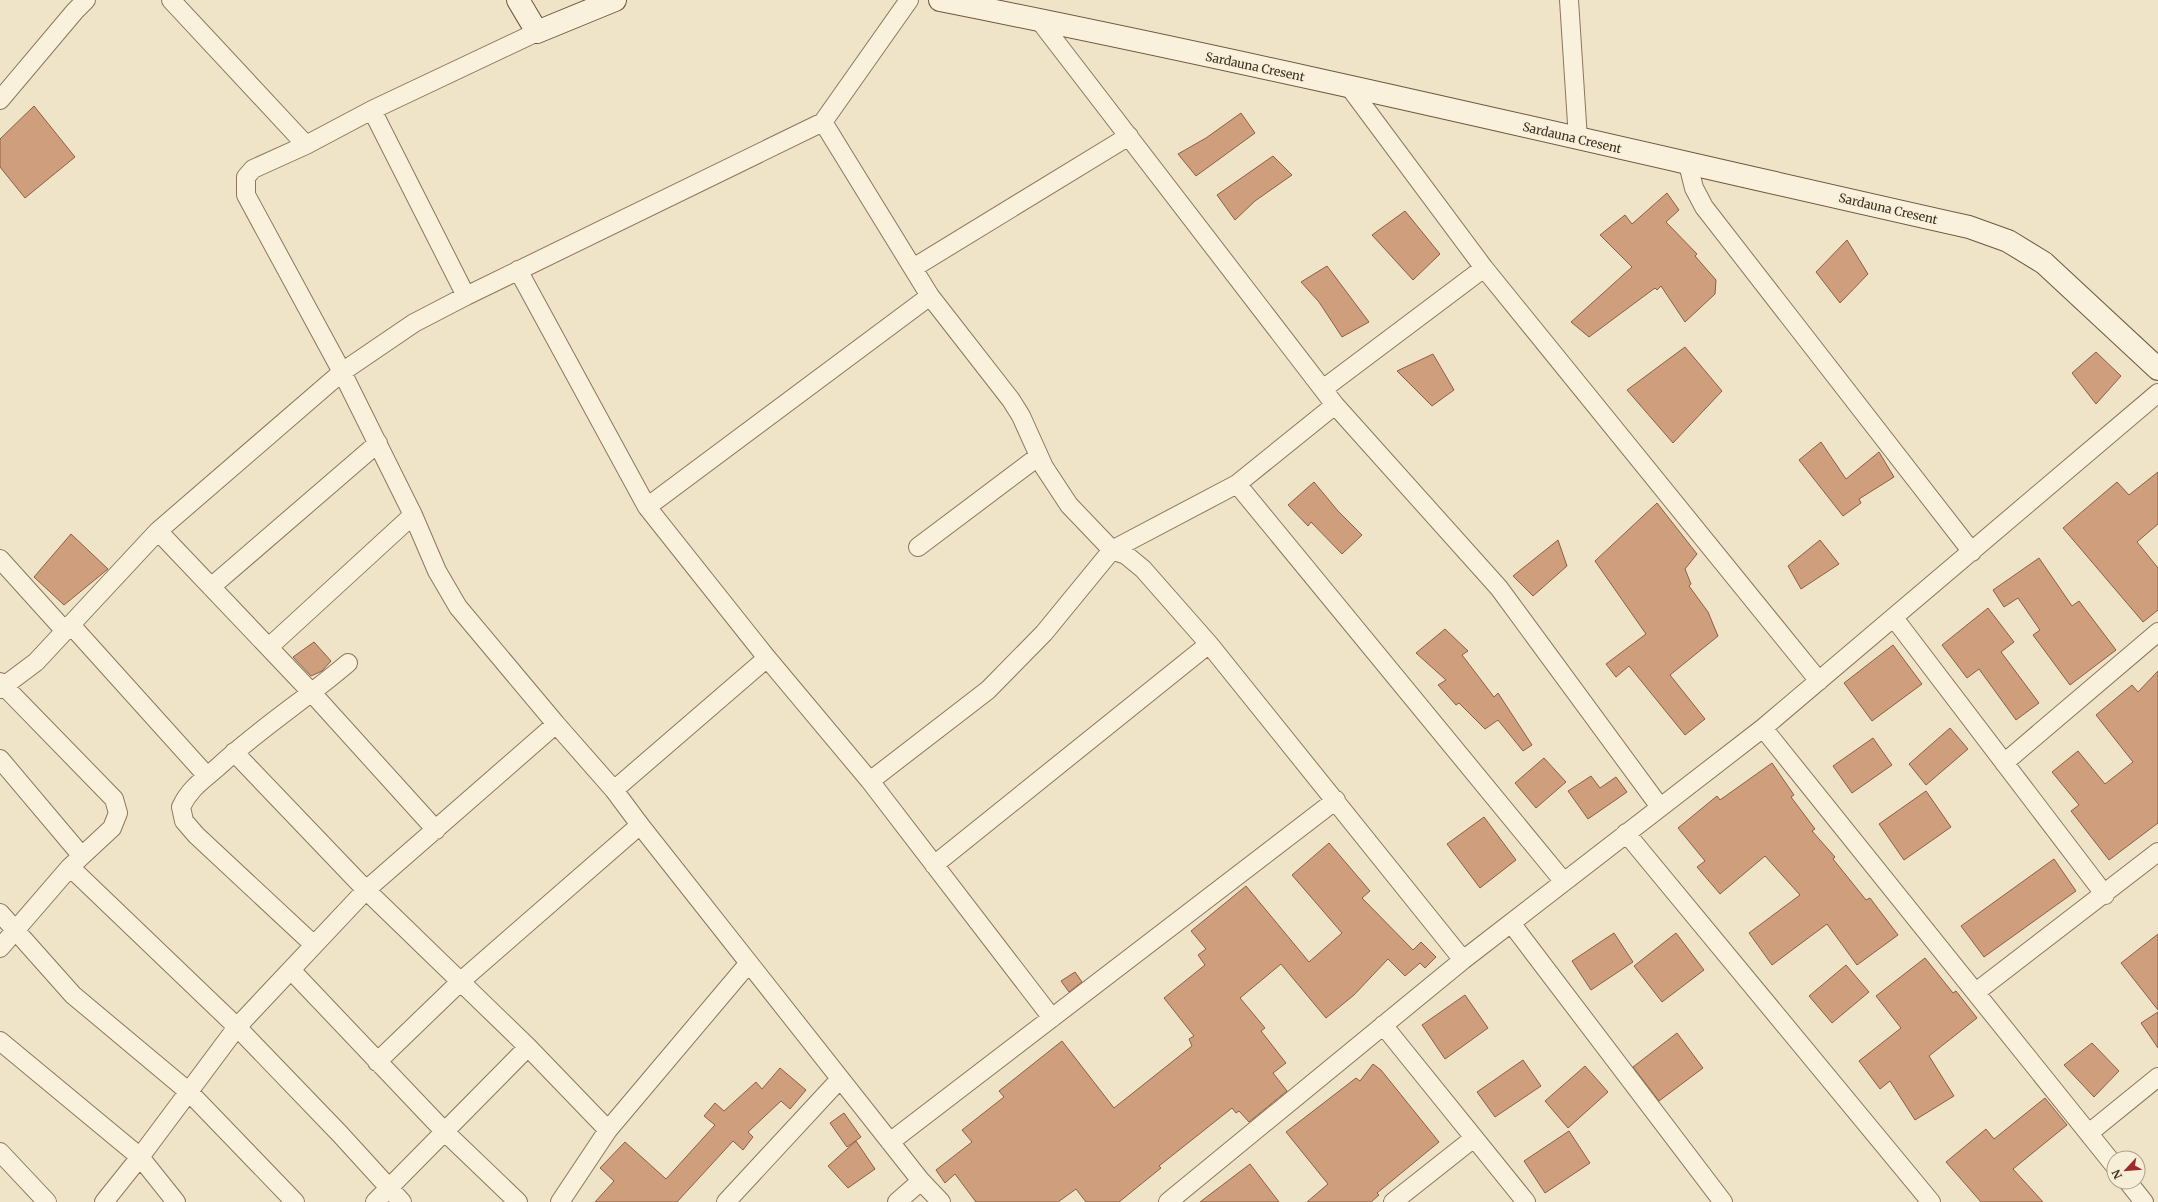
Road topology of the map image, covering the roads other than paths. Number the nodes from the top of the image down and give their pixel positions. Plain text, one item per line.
1 (86, 0) edge
2 (171, 0) edge
3 (518, 0) edge
4 (615, 0) edge
5 (909, 0) edge
6 (940, 0) edge
7 (1569, 0) edge
8 (1039, 20) junction
9 (537, 32) junction
10 (1350, 88) junction
11 (0, 100) edge
12 (372, 110) junction
13 (822, 122) junction
14 (1129, 136) junction
15 (1578, 139) junction
16 (306, 145) junction
17 (1688, 164) junction
18 (913, 268) junction
19 (1484, 268) junction
20 (518, 270) junction
21 (466, 296) junction
22 (930, 296) junction
23 (2158, 369) edge
24 (342, 372) junction
25 (1323, 388) junction
26 (2158, 393) edge
27 (1335, 405) junction
28 (378, 443) junction
29 (1039, 456) junction
30 (1237, 484) junction
31 (647, 507) junction
32 (413, 515) junction
33 (158, 531) junction
34 (918, 547) dead end
35 (1112, 550) junction
36 (1972, 552) junction
37 (0, 559) edge
38 (211, 587) junction
39 (1894, 618) junction
40 (68, 628) junction
41 (2158, 632) edge
42 (1209, 644) junction
43 (269, 647) junction
44 (767, 658) junction
45 (348, 663) dead end
46 (1819, 681) junction
47 (1, 686) edge
48 (312, 693) junction
49 (556, 724) junction
50 (1763, 728) junction
51 (234, 752) junction
52 (0, 759) edge
53 (2004, 763) junction
54 (207, 776) junction
55 (870, 781) junction
56 (614, 790) junction
57 (1336, 800) junction
58 (1660, 807) junction
59 (640, 825) junction
60 (436, 830) junction
61 (1626, 833) junction
62 (2158, 852) edge
63 (75, 861) junction
64 (934, 865) junction
65 (1564, 882) junction
66 (366, 890) junction
67 (2105, 895) junction
68 (0, 913) edge
69 (1511, 923) junction
70 (14, 929) junction
71 (314, 945) junction
72 (0, 948) edge
73 (1463, 960) junction
74 (748, 964) junction
75 (291, 970) junction
76 (461, 981) junction
77 (1976, 992) junction
78 (1052, 1018) junction
79 (1383, 1025) junction
80 (237, 1027) junction
81 (0, 1040) edge
82 (528, 1048) junction
83 (377, 1062) junction
84 (2158, 1077) edge
85 (840, 1079) junction
86 (189, 1092) junction
87 (608, 1130) junction
88 (445, 1132) junction
89 (2089, 1134) junction
90 (1474, 1138) junction
91 (890, 1142) junction
92 (0, 1152) edge
93 (2106, 1155) edge
94 (140, 1157) junction
95 (921, 1181) junction
96 (389, 1188) junction
97 (2134, 1190) edge
98 (42, 1200) edge
99 (1171, 1201) edge
100 (104, 1202) edge
101 (176, 1202) edge
102 (295, 1202) edge
103 (375, 1202) edge
104 (402, 1202) edge
105 (518, 1202) edge
106 (560, 1202) edge
107 (726, 1202) edge
108 (897, 1202) edge
109 (941, 1202) edge
110 (1393, 1202) edge
111 (1526, 1202) edge
112 (1724, 1202) edge
113 (1931, 1202) edge
114 (2144, 1202) edge

1 - 11 street
2 - 16 street
3 - 9 street
4 - 9 street
5 - 13 street
6 - 8 street, Sardauna Cresent
7 - 15 street
8 - 10 street, Sardauna Cresent
8 - 14 street
9 - 12 street
10 - 15 street, Sardauna Cresent
10 - 19 street
12 - 16 street
12 - 21 street
13 - 18 street
13 - 20 street
14 - 18 street
14 - 25 street
15 - 17 street, Sardauna Cresent
16 - 24 street
17 - 23 street, Sardauna Cresent
17 - 36 street
18 - 22 street
19 - 25 street
19 - 46 street
20 - 21 street
20 - 31 street
21 - 24 street
22 - 29 street
22 - 31 street
24 - 28 street
24 - 33 street
25 - 27 street
26 - 36 street
27 - 30 street
27 - 58 street
28 - 32 street
28 - 38 street
29 - 34 street
29 - 35 street
30 - 35 street
30 - 65 street
31 - 44 street
32 - 43 street
32 - 49 street
33 - 38 street
33 - 40 street
35 - 42 street
35 - 55 street
36 - 39 street
37 - 40 street
38 - 43 street
39 - 46 street
39 - 53 street
40 - 47 street
40 - 54 street
41 - 53 street
42 - 57 street
42 - 64 street
43 - 48 street
44 - 55 street
44 - 56 street
45 - 48 street
46 - 50 street
47 - 63 street
48 - 51 street
48 - 60 street
49 - 56 street
49 - 60 street
50 - 58 street
50 - 77 street
51 - 54 street
51 - 66 street
52 - 63 street
53 - 67 street
54 - 71 street
55 - 64 street
56 - 59 street
57 - 73 street
57 - 78 street
58 - 61 street
59 - 74 street
59 - 76 street
60 - 66 street
61 - 65 street
61 - 113 street
62 - 67 street
63 - 70 street
63 - 80 street
64 - 78 street
65 - 69 street
66 - 71 street
66 - 76 street
67 - 77 street
68 - 70 street
69 - 73 street
69 - 112 street
70 - 72 street
70 - 86 street
71 - 75 street
73 - 79 street
74 - 85 street
74 - 87 street
75 - 80 street
75 - 83 street
76 - 82 street
76 - 83 street
77 - 89 street
78 - 91 street
79 - 90 street
79 - 99 street
80 - 86 street
80 - 96 street
81 - 94 street
82 - 87 street
82 - 88 street
83 - 88 street
84 - 89 street
85 - 91 street
85 - 107 street
86 - 94 street
86 - 102 street
87 - 106 street
88 - 96 street
88 - 105 street
89 - 93 street
90 - 110 street
90 - 111 street
91 - 95 street
92 - 98 street
94 - 100 street
94 - 101 street
95 - 108 street
95 - 109 street
96 - 103 street
96 - 104 street
97 - 114 street

